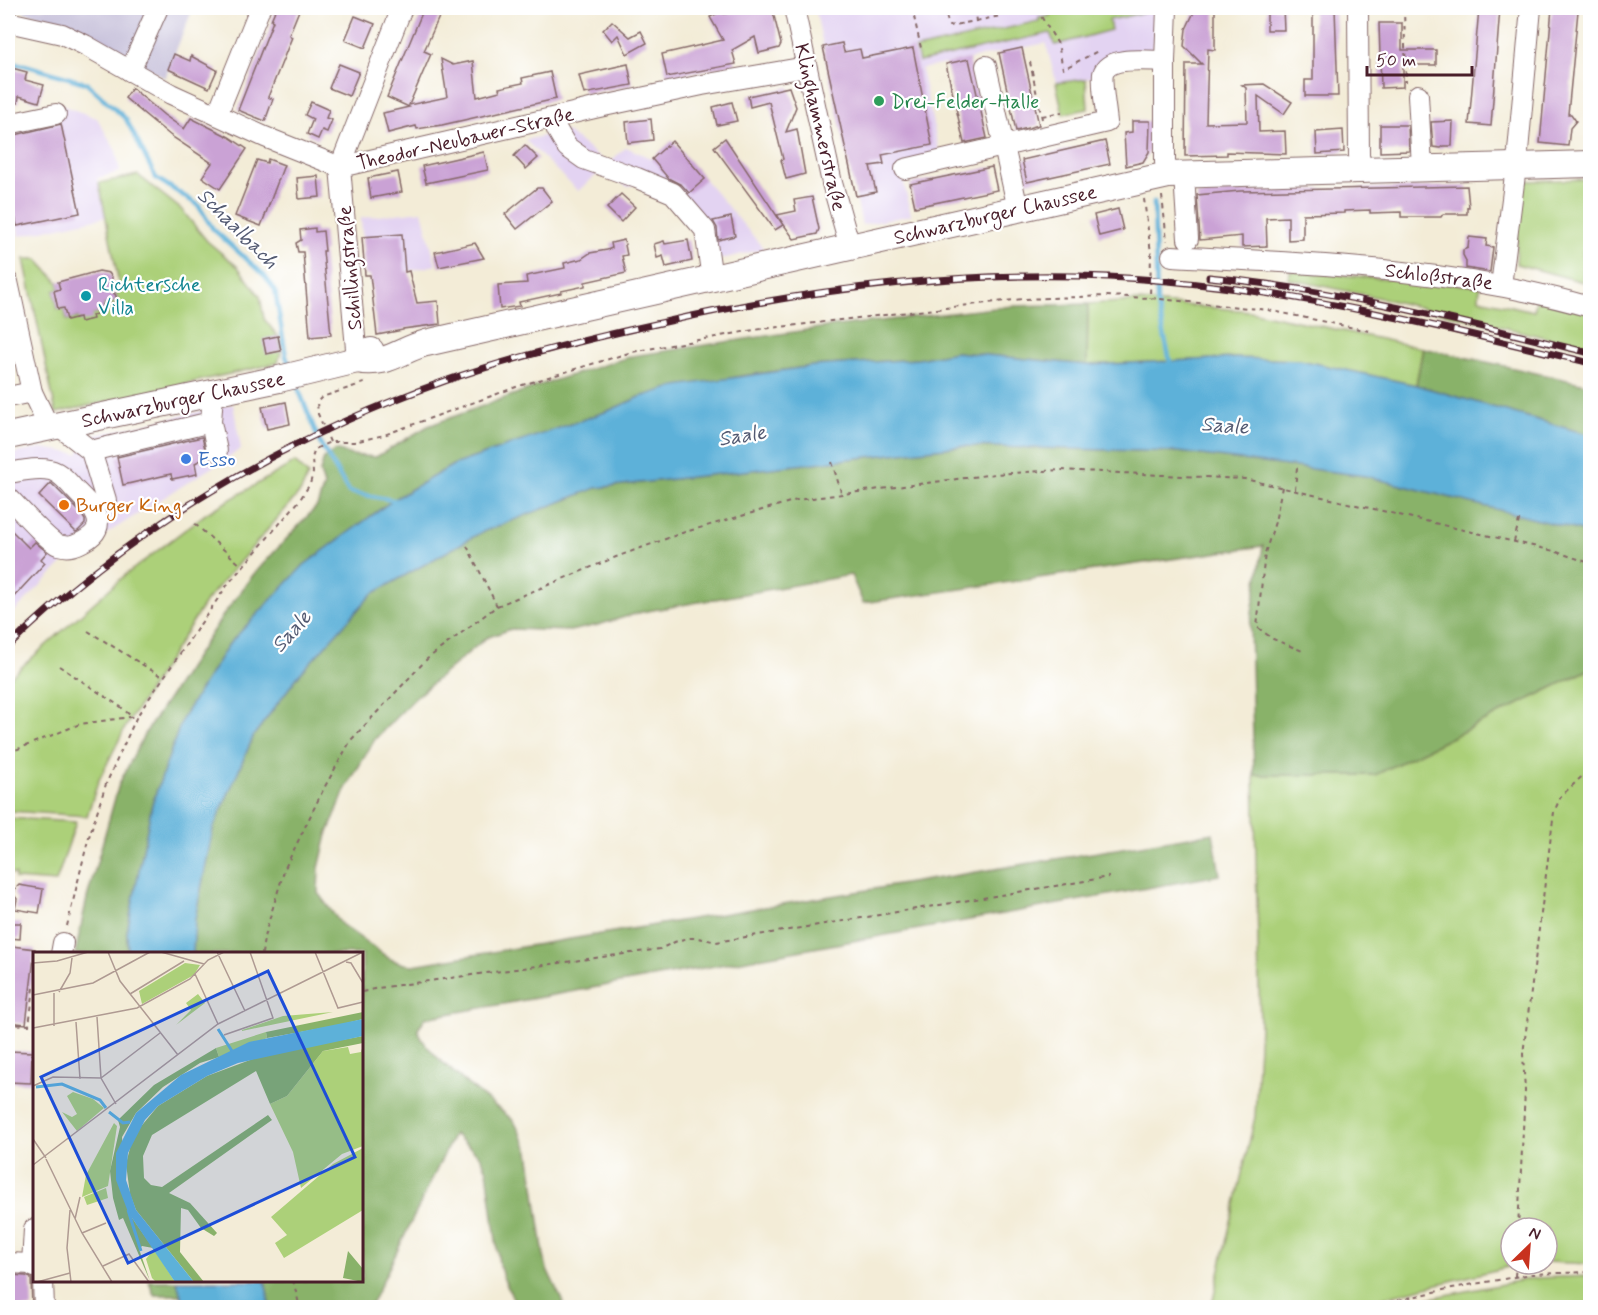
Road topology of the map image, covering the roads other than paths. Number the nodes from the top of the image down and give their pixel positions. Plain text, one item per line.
1 (158, 8) edge
2 (260, 8) edge
3 (402, 8) edge
4 (794, 8) edge
5 (1167, 8) edge
6 (1358, 8) edge
7 (1531, 8) edge
8 (8, 22) edge
9 (1165, 61) junction
10 (986, 66) dead end
11 (806, 67) junction
12 (130, 71) junction
13 (1412, 93) road end
14 (56, 114) dead end
15 (217, 115) junction
16 (554, 118) junction
17 (8, 124) edge
18 (1004, 146) junction
19 (1590, 164) edge
20 (1516, 166) junction
21 (340, 167) junction
22 (1422, 167) junction
23 (905, 169) dead end
24 (1361, 169) junction
25 (1171, 181) junction
26 (1018, 209) junction
27 (1188, 238) dead end
28 (850, 247) junction
29 (1172, 256) road end
30 (712, 279) junction
31 (8, 282) edge
32 (1502, 286) junction
33 (1590, 307) edge
34 (362, 371) junction
35 (32, 392) junction
36 (213, 394) junction
37 (8, 397) edge
38 (211, 422) junction
39 (53, 427) junction
40 (8, 436) edge
41 (91, 451) junction
42 (217, 451) dead end
43 (8, 473) edge
44 (8, 497) edge
45 (106, 500) dead end
46 (8, 1263) edge
47 (33, 1265) edge

1 - 12 street
2 - 15 street
3 - 21 street, Schillingstraße
4 - 11 street, Klinghammerstraße
5 - 9 street
6 - 24 street
7 - 20 street, Schloßstraße
8 - 12 street, Theodor-Neubauer-Straße
9 - 18 street
9 - 25 street
10 - 18 street
11 - 16 street, Theodor-Neubauer-Straße
11 - 28 street, Klinghammerstraße
12 - 15 street, Theodor-Neubauer-Straße
13 - 22 street
14 - 17 street
15 - 21 street, Theodor-Neubauer-Straße
16 - 21 street, Theodor-Neubauer-Straße
16 - 30 street
18 - 23 street
18 - 26 street
19 - 20 main road, Schwarzburger Chaussee
20 - 22 main road, Schwarzburger Chaussee
20 - 32 street, Schloßstraße
21 - 34 street, Schillingstraße
22 - 24 main road, Schwarzburger Chaussee
24 - 25 main road, Schwarzburger Chaussee
25 - 26 main road, Schwarzburger Chaussee
25 - 27 street
26 - 28 main road, Schwarzburger Chaussee
28 - 30 main road, Schwarzburger Chaussee
29 - 32 street, Schloßstraße
30 - 34 main road, Schwarzburger Chaussee
31 - 35 street
32 - 33 street
34 - 36 main road, Schwarzburger Chaussee
35 - 37 street
35 - 39 street
36 - 38 street
36 - 39 main road, Schwarzburger Chaussee
38 - 41 street
38 - 42 street
39 - 40 main road, Schwarzburger Chaussee
39 - 41 street
41 - 45 street
43 - 44 street
46 - 47 street

